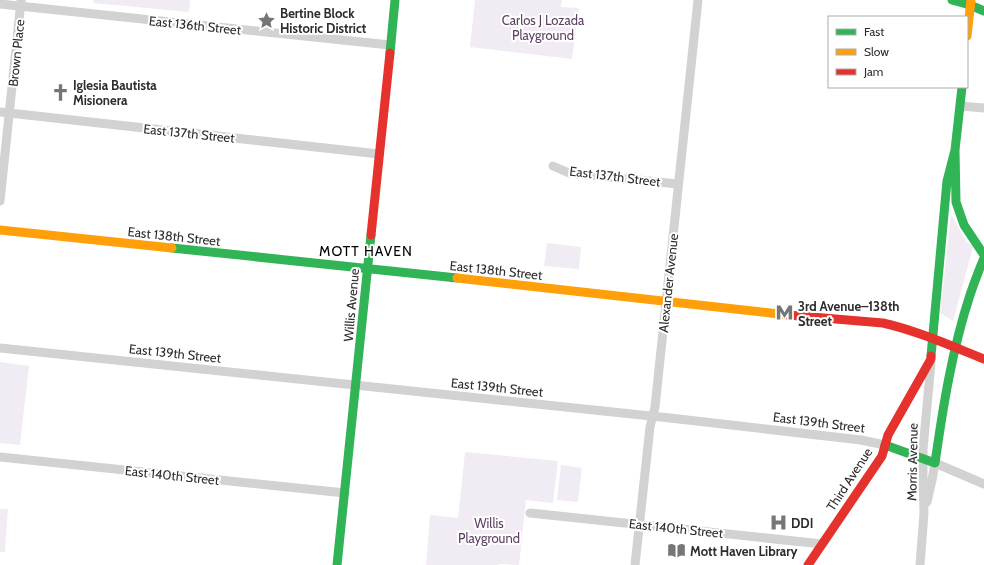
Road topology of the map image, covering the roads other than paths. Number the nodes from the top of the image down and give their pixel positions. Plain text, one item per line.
1 (395, 0) edge
2 (698, 0) edge
3 (952, 0) edge
4 (21, 3) edge
5 (970, 3) edge
6 (0, 4) edge
7 (984, 11) edge
8 (968, 25) edge
9 (390, 45) junction
10 (962, 88) edge
11 (960, 106) junction
12 (984, 108) edge
13 (5, 113) edge
14 (955, 150) junction
15 (379, 154) junction
16 (553, 166) dead end
17 (678, 184) junction
18 (0, 201) edge
19 (0, 230) edge
20 (984, 255) edge
21 (984, 258) edge
22 (367, 269) junction
23 (666, 301) junction
24 (932, 338) junction
25 (0, 348) edge
26 (955, 348) junction
27 (931, 359) junction
28 (984, 359) edge
29 (356, 385) junction
30 (653, 417) junction
31 (885, 445) junction
32 (0, 457) edge
33 (923, 459) junction
34 (935, 463) junction
35 (984, 484) edge
36 (345, 493) junction
37 (530, 513) dead end
38 (924, 513) junction
39 (640, 525) junction
40 (822, 544) junction
41 (337, 565) edge
42 (635, 565) edge
43 (808, 565) edge
44 (920, 565) edge

1 - 9 main road, Willis Avenue
2 - 17 street, Alexander Avenue
3 - 5 main road
4 - 6 street, East 136th Street
4 - 9 street, East 136th Street
4 - 13 street, Brown Place
5 - 7 main road
5 - 8 main road
9 - 15 main road, Willis Avenue
10 - 11 main road
11 - 12 street
11 - 14 main road
13 - 15 street, East 137th Street
13 - 18 street, Brown Place
14 - 20 main road
14 - 24 main road, Third Avenue
15 - 22 main road, Willis Avenue
16 - 17 street, East 137th Street
17 - 23 street, Alexander Avenue
19 - 22 main road, East 138th Street
21 - 26 main road
22 - 23 main road, East 138th Street
22 - 29 main road, Willis Avenue
23 - 24 main road, East 138th Street
23 - 30 street, Alexander Avenue
24 - 26 main road, East 138th Street
24 - 27 main road, Third Avenue
25 - 29 street, East 139th Street
26 - 28 main road, East 138th Street
26 - 34 main road, Morris Avenue
27 - 31 main road, Third Avenue
27 - 33 street, Morris Avenue
29 - 30 street, East 139th Street
29 - 36 main road, Willis Avenue
30 - 31 street, East 139th Street
30 - 39 street, Alexander Avenue
31 - 33 main road, East 139th Street
31 - 40 main road, Third Avenue
32 - 36 street, East 140th Street
33 - 34 main road, East 139th Street
33 - 38 street, Morris Avenue
34 - 35 street, East 139th Street
34 - 38 street
36 - 41 main road, Willis Avenue
37 - 39 street, East 140th Street
38 - 44 street, Morris Avenue
39 - 40 street, East 140th Street
39 - 42 street, Alexander Avenue
40 - 43 main road, Third Avenue

